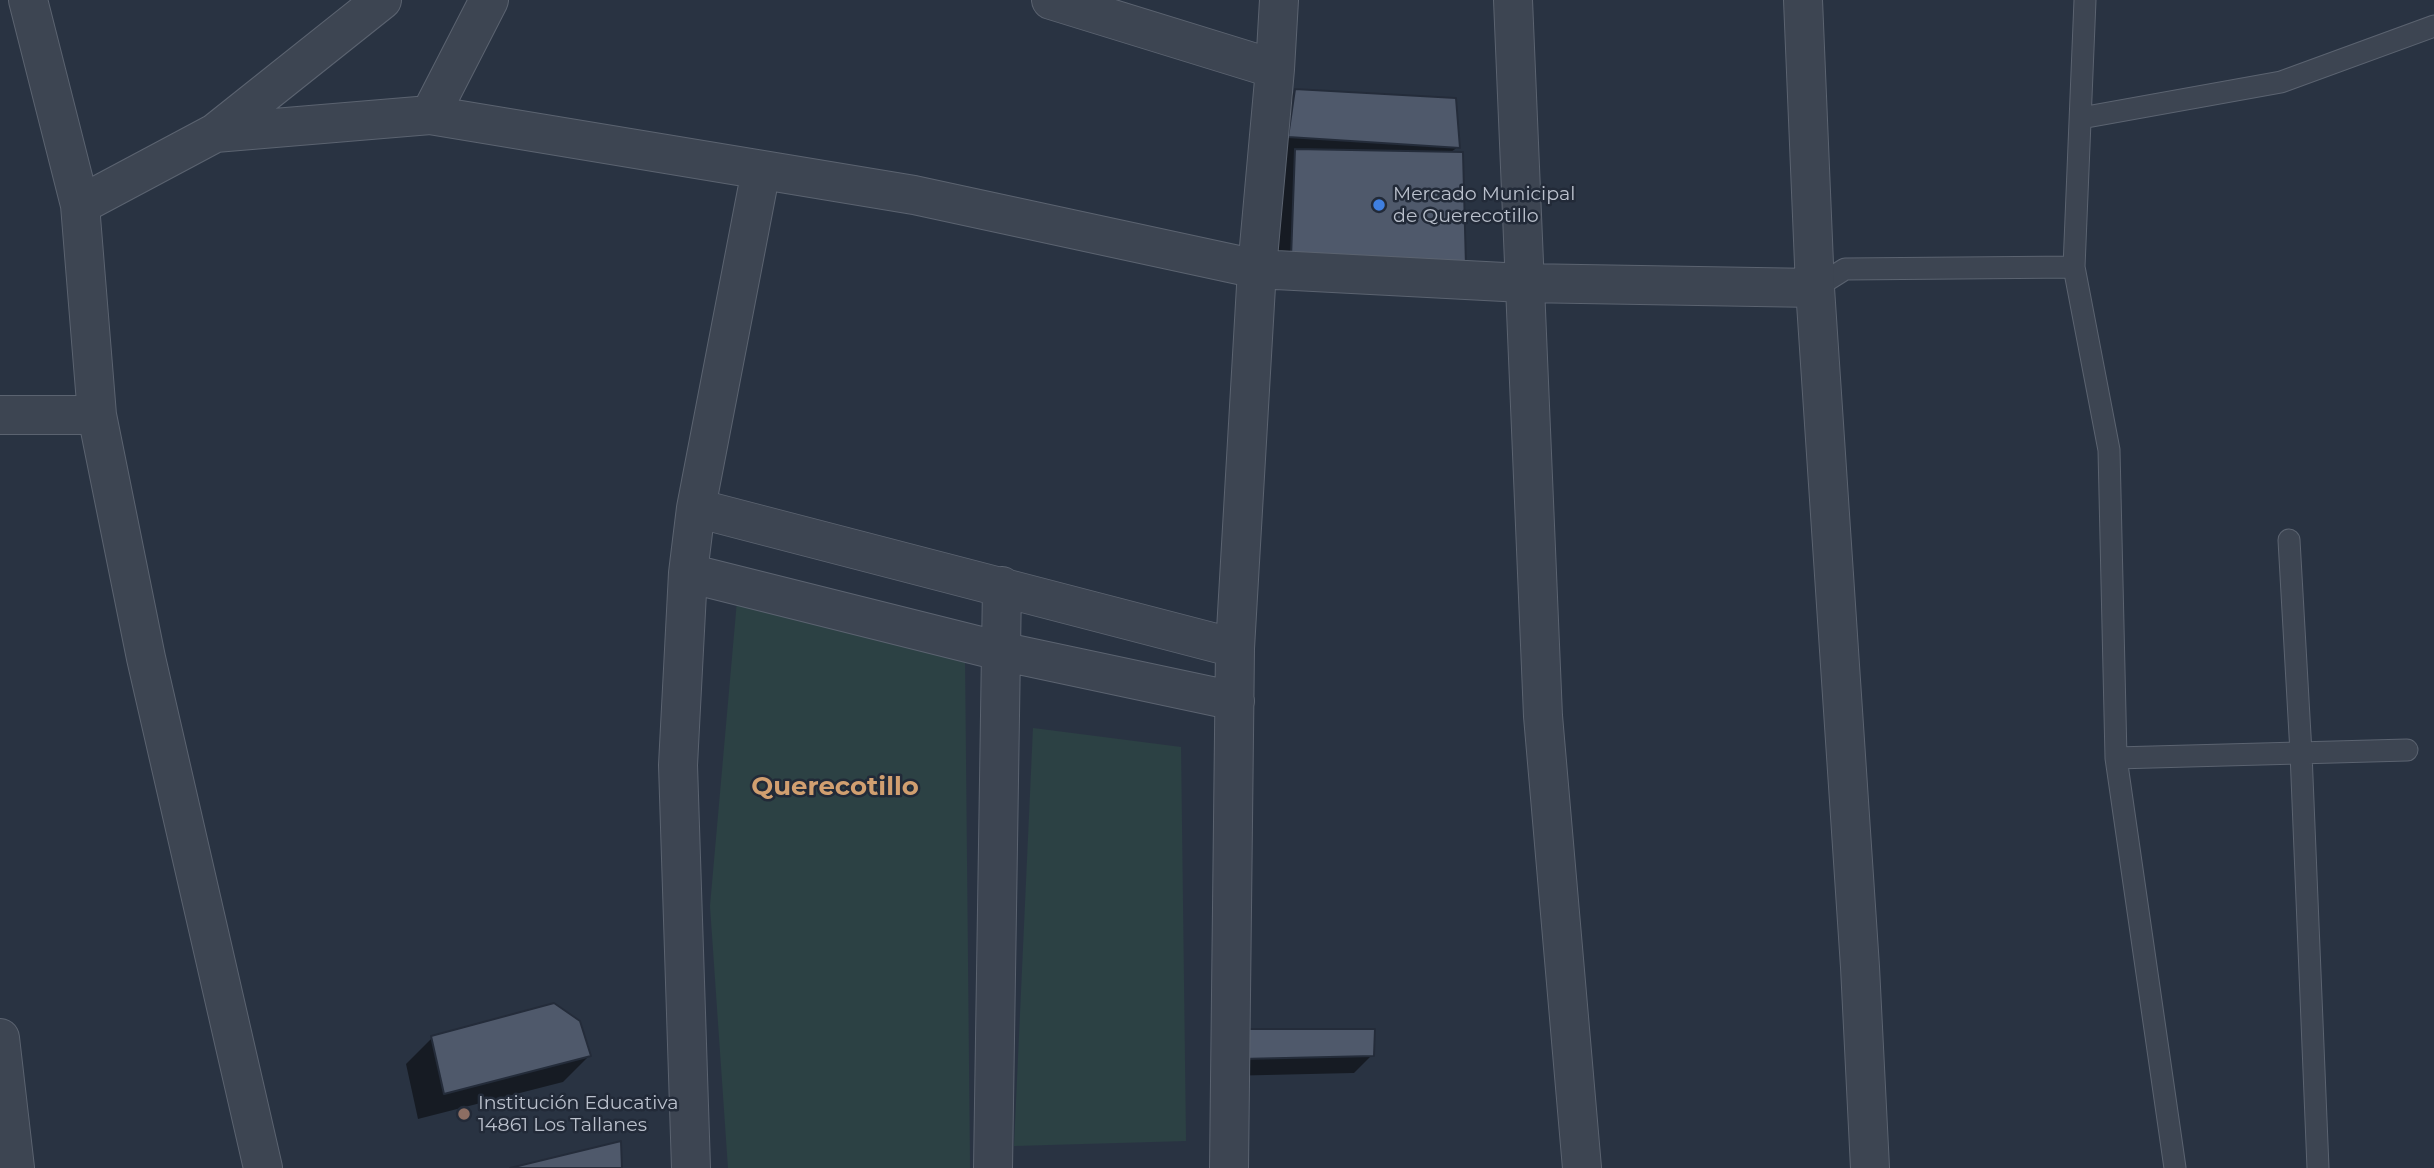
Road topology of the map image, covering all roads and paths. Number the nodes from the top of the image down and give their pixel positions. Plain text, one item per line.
1 (28, 0) edge
2 (382, 0) edge
3 (489, 0) edge
4 (1051, 0) edge
5 (1279, 0) edge
6 (1513, 0) edge
7 (1802, 0) edge
8 (2085, 0) edge
9 (2434, 26) edge
10 (1275, 69) junction
11 (430, 115) junction
12 (2081, 118) junction
13 (215, 133) junction
14 (761, 170) junction
15 (80, 205) junction
16 (2074, 267) junction
17 (1257, 269) junction
18 (1523, 284) junction
19 (1815, 288) junction
20 (0, 415) edge
21 (97, 415) junction
22 (696, 508) junction
23 (2289, 540) dead end
24 (688, 573) junction
25 (1002, 586) junction
26 (1235, 648) junction
27 (1000, 651) junction
28 (1235, 701) junction
29 (2407, 750) dead end
30 (2301, 753) junction
31 (2116, 758) junction
32 (0, 1038) edge
33 (15, 1168) edge
34 (263, 1168) edge
35 (691, 1168) edge
36 (993, 1168) edge
37 (1228, 1168) edge
38 (1582, 1168) edge
39 (1870, 1168) edge
40 (2175, 1168) edge
41 (2318, 1168) edge

1 - 15 street
2 - 13 street
3 - 11 street
4 - 10 street
5 - 10 street
6 - 18 street
7 - 19 street
8 - 12 lane
9 - 12 lane
10 - 17 street
11 - 13 street
11 - 14 street
12 - 16 lane
13 - 15 street
14 - 17 street
14 - 22 street
15 - 21 street
16 - 19 lane
16 - 31 lane
17 - 18 street
17 - 26 street
18 - 19 street
18 - 38 street
19 - 39 street
20 - 21 street
21 - 34 street
22 - 24 street
22 - 25 street
23 - 30 lane
24 - 27 street
24 - 35 street
25 - 26 street
25 - 27 street
26 - 28 street
27 - 28 street
27 - 36 street
28 - 37 street
29 - 30 lane
30 - 31 lane
30 - 41 lane
31 - 40 lane
32 - 33 street

